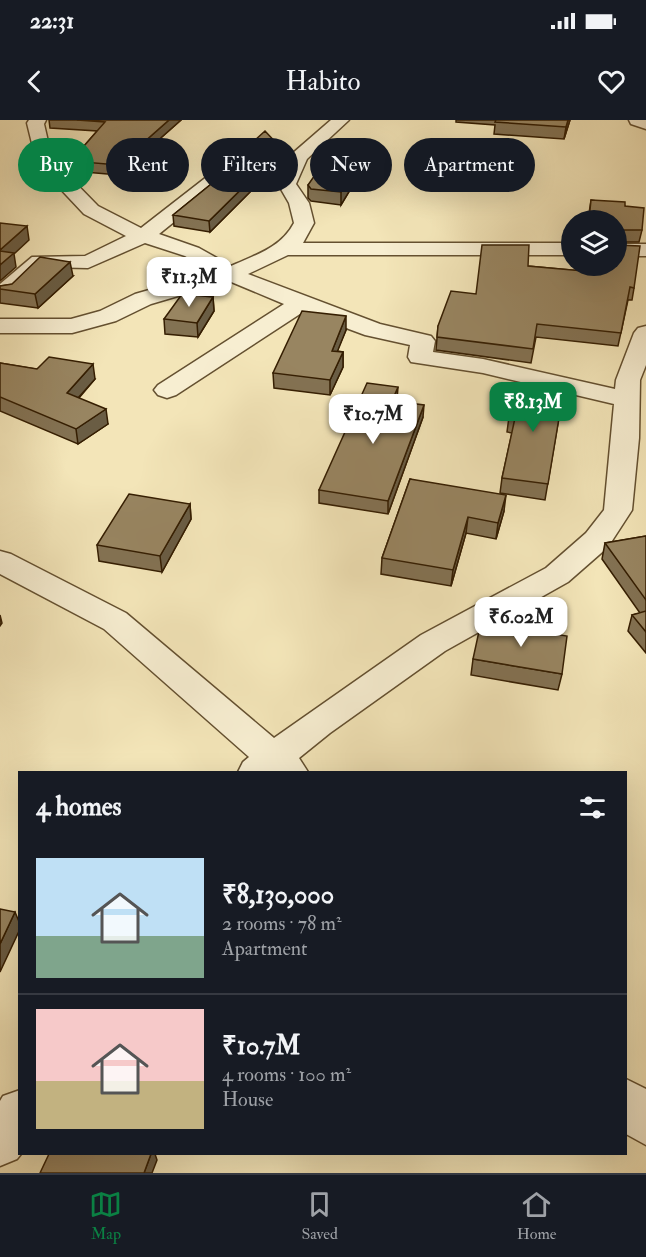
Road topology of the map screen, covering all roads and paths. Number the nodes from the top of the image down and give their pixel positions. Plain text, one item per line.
1 (38, 120) edge
2 (340, 120) edge
3 (637, 120) edge
4 (646, 124) edge
5 (201, 191) edge
6 (144, 236) junction
7 (285, 249) junction
8 (561, 249) edge
9 (627, 250) edge
10 (646, 250) edge
11 (230, 274) junction
12 (0, 292) edge
13 (301, 303) junction
14 (0, 326) edge
15 (646, 333) edge
16 (167, 390) dead end
17 (627, 399) junction
18 (636, 440) edge
19 (0, 561) edge
20 (273, 768) edge
21 (627, 1103) edge
22 (18, 1116) edge
23 (646, 1121) edge
24 (0, 1142) edge

1 - 6 street
2 - 7 street
3 - 4 street
5 - 6 street
6 - 11 street
6 - 12 street
7 - 8 street
7 - 11 street
9 - 10 street
11 - 13 street
11 - 14 street
13 - 16 street
13 - 17 street
15 - 17 street
17 - 18 street
18 - 20 street
19 - 20 street
21 - 23 street
22 - 24 street

